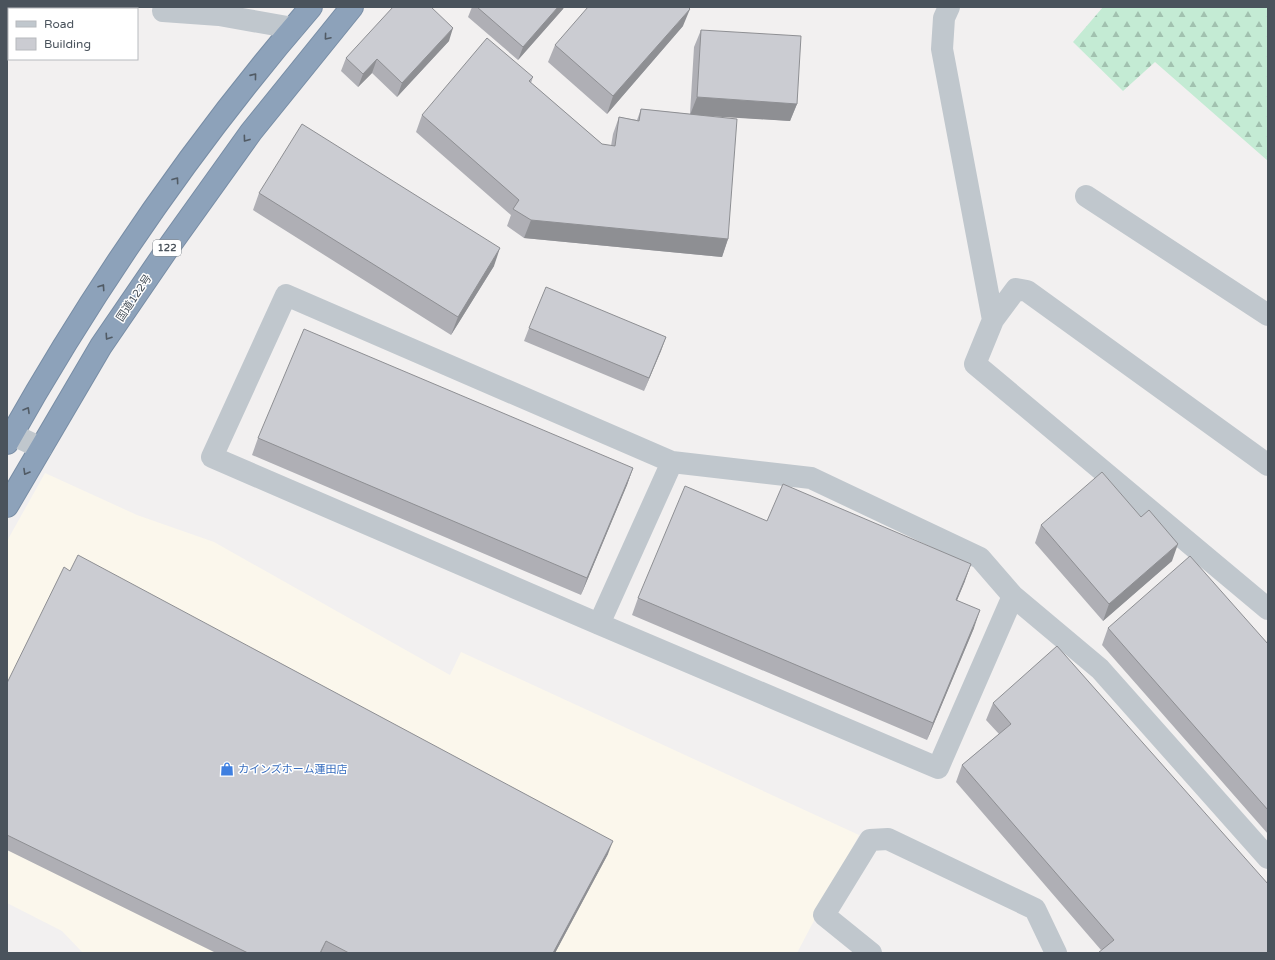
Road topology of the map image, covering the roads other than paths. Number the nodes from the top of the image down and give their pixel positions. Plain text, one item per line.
1 (311, 7) edge
2 (352, 7) edge
3 (949, 7) edge
4 (162, 11) dead end
5 (293, 28) junction
6 (1086, 196) dead end
7 (1268, 315) edge
8 (993, 320) junction
9 (9, 437) edge
10 (40, 448) junction
11 (672, 462) junction
12 (1268, 465) edge
13 (7, 506) edge
14 (1013, 596) junction
15 (1268, 609) edge
16 (599, 624) junction
17 (1268, 858) edge
18 (871, 953) edge
19 (1056, 953) edge

1 - 5 highway, 122
2 -> 10 highway, 国道122号 / 122
3 - 8 street
4 - 5 street
9 -> 5 highway, 122
6 - 7 street
8 - 12 street
8 - 15 street
9 - 10 street
10 -> 13 highway, 国道122号 / 122
11 - 14 street
11 - 16 street
11 - 16 street
14 - 16 street
14 - 17 street
18 - 19 street

